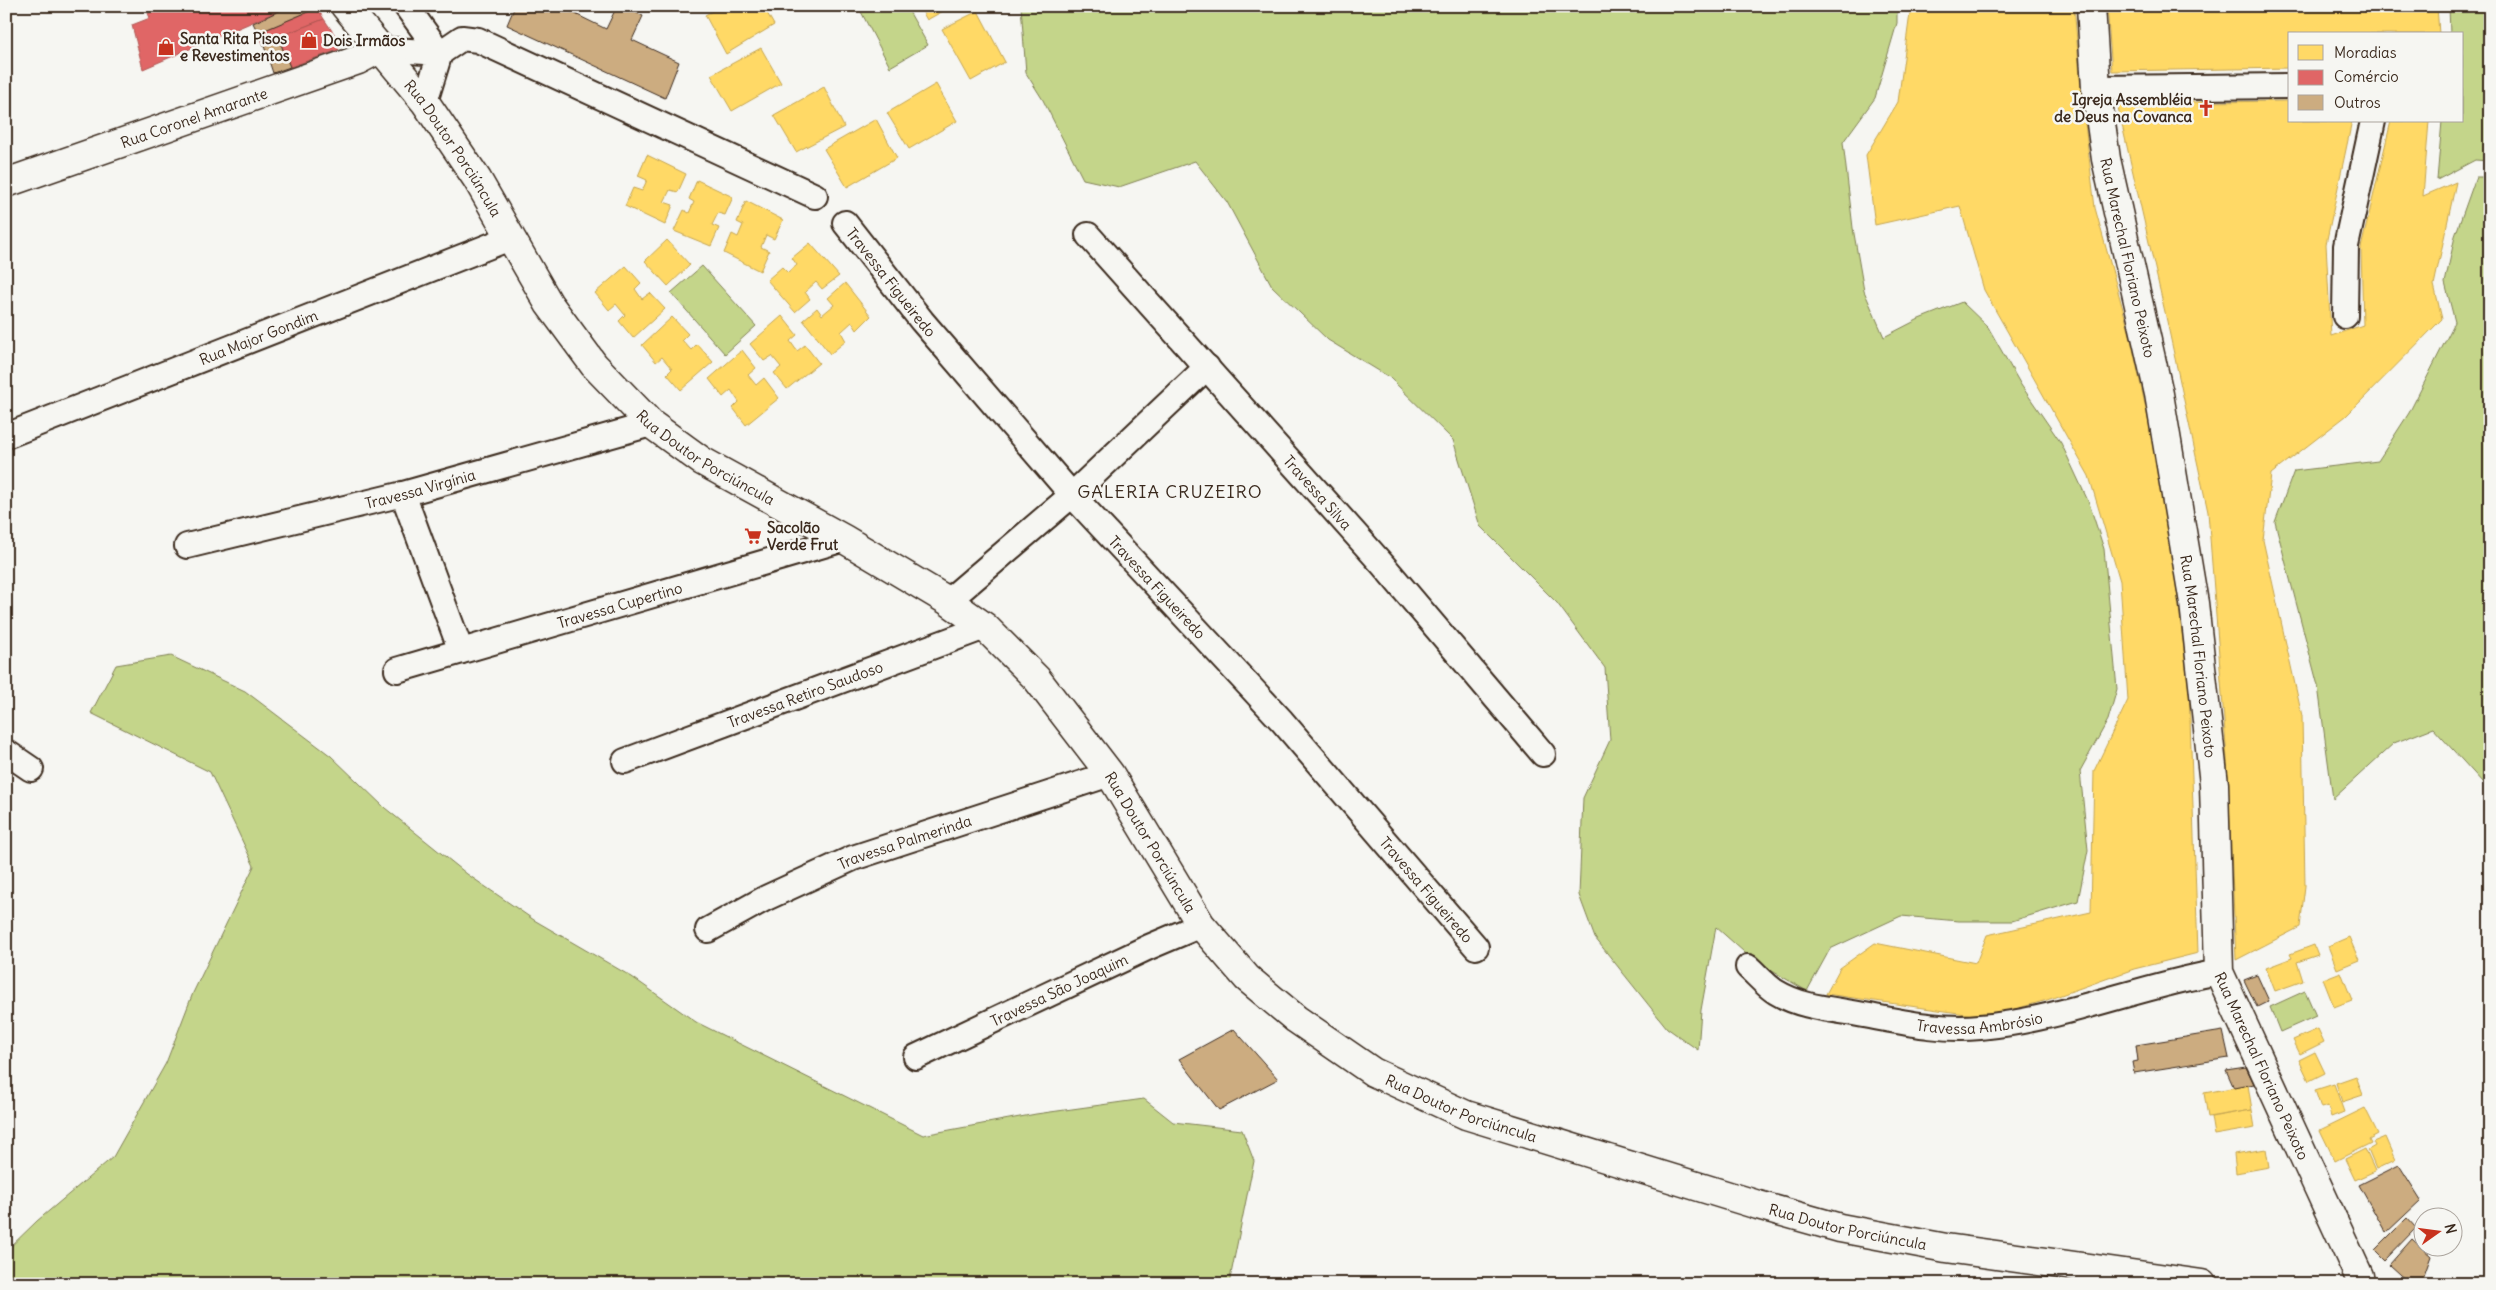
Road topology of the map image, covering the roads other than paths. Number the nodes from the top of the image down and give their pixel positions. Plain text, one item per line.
1 (345, 6) edge
2 (406, 6) edge
3 (2091, 6) edge
4 (379, 49) junction
5 (440, 53) junction
6 (2288, 86) edge
7 (2096, 88) junction
8 (425, 102) junction
9 (2373, 122) edge
10 (6, 183) edge
11 (815, 196) dead end
12 (845, 223) dead end
13 (1088, 235) dead end
14 (510, 238) junction
15 (2345, 316) dead end
16 (1207, 367) junction
17 (651, 424) junction
18 (6, 436) edge
19 (403, 494) junction
20 (1072, 495) junction
21 (844, 540) junction
22 (187, 546) dead end
23 (948, 601) junction
24 (985, 626) junction
25 (461, 651) junction
26 (397, 670) dead end
27 (6, 752) edge
28 (1543, 754) dead end
29 (625, 760) dead end
30 (31, 769) dead end
31 (1110, 774) junction
32 (1201, 925) junction
33 (708, 930) dead end
34 (1476, 947) dead end
35 (1748, 967) dead end
36 (2220, 972) junction
37 (916, 1057) dead end
38 (2202, 1284) edge
39 (2360, 1284) edge

1 - 4 main road, Rua Doutor Porciúncula
2 - 5 street
3 - 7 main road, Rua Marechal Floriano Peixoto
4 - 5 street
4 - 8 main road, Rua Doutor Porciúncula
4 - 10 main road, Rua Coronel Amarante
5 - 8 street
5 - 11 street
6 - 7 street
7 - 36 main road, Rua Marechal Floriano Peixoto
8 - 14 main road, Rua Doutor Porciúncula
9 - 15 street
12 - 20 street, Travessa Figueiredo
13 - 16 street, Travessa Silva
14 - 17 main road, Rua Doutor Porciúncula
14 - 18 street, Rua Major Gondim
16 - 20 street
16 - 28 street, Travessa Silva
17 - 19 street, Travessa Virgínia
17 - 21 main road, Rua Doutor Porciúncula
19 - 22 street, Travessa Virgínia
19 - 25 street
20 - 23 street
20 - 34 street, Travessa Figueiredo
21 - 23 main road, Rua Doutor Porciúncula
21 - 25 street, Travessa Cupertino
23 - 24 main road, Rua Doutor Porciúncula
24 - 29 street, Travessa Retiro Saudoso
24 - 31 main road, Rua Doutor Porciúncula
25 - 26 street, Travessa Cupertino
27 - 30 street
31 - 32 main road, Rua Doutor Porciúncula
31 - 33 street, Travessa Palmerinda
32 - 37 street, Travessa São Joaquim
32 - 38 main road, Rua Doutor Porciúncula
35 - 36 street, Travessa Ambrósio
36 - 39 main road, Rua Marechal Floriano Peixoto

